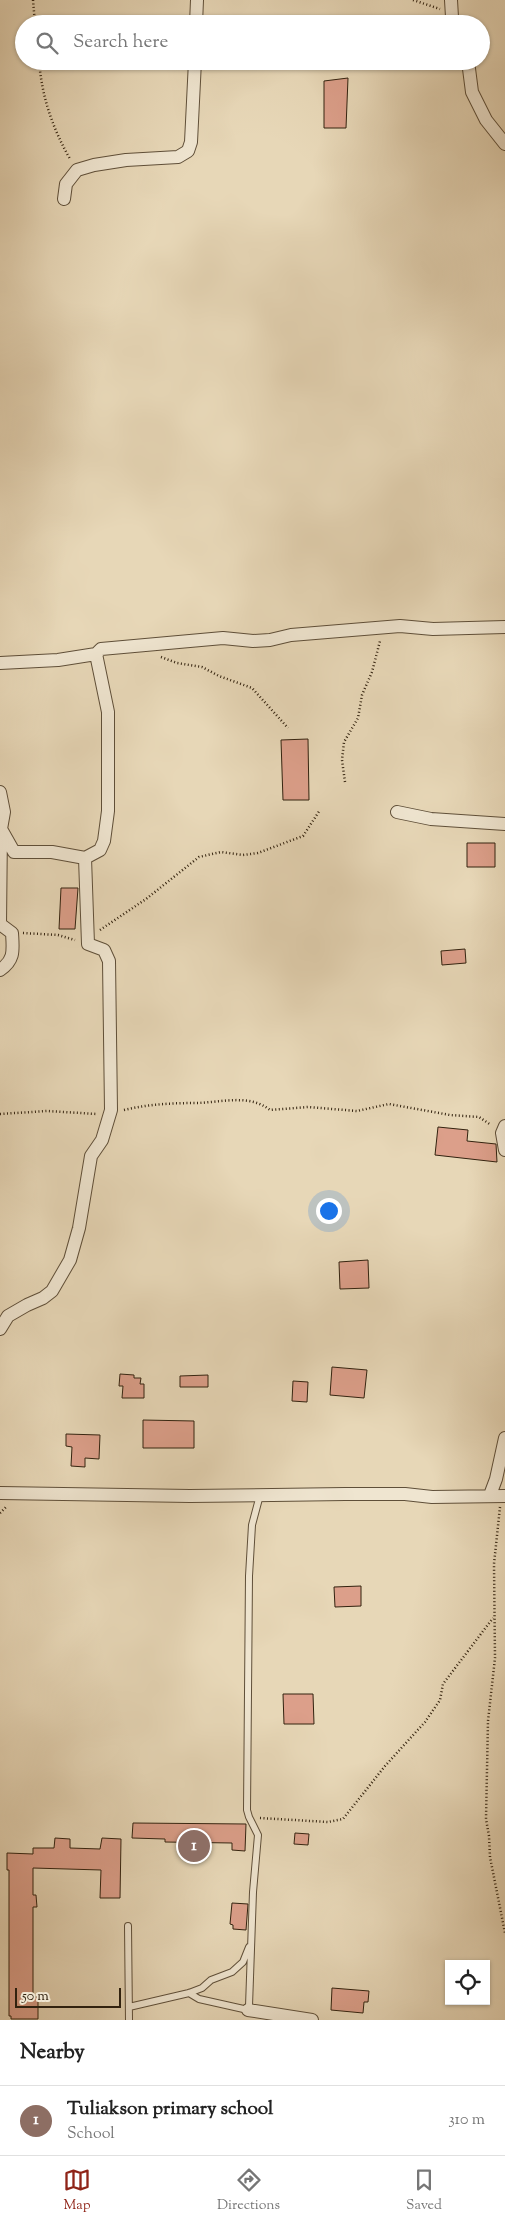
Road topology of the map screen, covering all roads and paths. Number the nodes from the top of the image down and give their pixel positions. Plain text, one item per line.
1 (33, 0) edge
2 (197, 0) edge
3 (414, 0) edge
4 (451, 0) edge
5 (34, 15) edge
6 (196, 15) edge
7 (448, 15) edge
8 (452, 15) edge
9 (40, 70) edge
10 (195, 70) edge
11 (469, 70) edge
12 (505, 144) edge
13 (77, 170) junction
14 (64, 199) dead end
15 (383, 627) junction
16 (505, 627) edge
17 (96, 654) junction
18 (153, 655) dead end
19 (0, 663) edge
20 (288, 728) dead end
21 (345, 782) dead end
22 (0, 792) edge
23 (320, 810) dead end
24 (397, 812) dead end
25 (505, 824) edge
26 (1, 829) edge
27 (85, 858) junction
28 (12, 933) junction
29 (88, 944) junction
30 (0, 970) edge
31 (0, 1114) edge
32 (109, 1115) junction
33 (504, 1130) edge
34 (505, 1150) edge
35 (0, 1329) edge
36 (505, 1438) edge
37 (0, 1492) edge
38 (260, 1495) junction
39 (499, 1495) edge
40 (494, 1617) junction
41 (249, 1817) junction
42 (128, 1926) dead end
43 (505, 1933) edge
44 (251, 1943) junction
45 (189, 1993) junction
46 (129, 2007) junction
47 (248, 2010) junction
48 (129, 2020) edge
49 (312, 2020) edge

1 - 5 path
2 - 6 street
3 - 7 path
4 - 8 street
9 - 13 path
10 - 13 street
11 - 12 street
13 - 14 street
15 - 16 street
15 - 17 street
15 - 21 path
17 - 19 street
17 - 27 street
18 - 20 path
22 - 26 street
23 - 29 path
24 - 25 street
26 - 27 street
26 - 28 street
27 - 29 street
28 - 29 path
28 - 30 street
29 - 32 street
31 - 32 path
32 - 33 path
32 - 35 street
33 - 34 street
36 - 39 street
37 - 38 street
38 - 39 street
38 - 41 lane
39 - 40 path
40 - 41 path
40 - 43 path
41 - 44 lane
42 - 46 lane
44 - 45 lane
44 - 47 lane
45 - 46 lane
45 - 47 lane
46 - 48 lane
47 - 49 street

